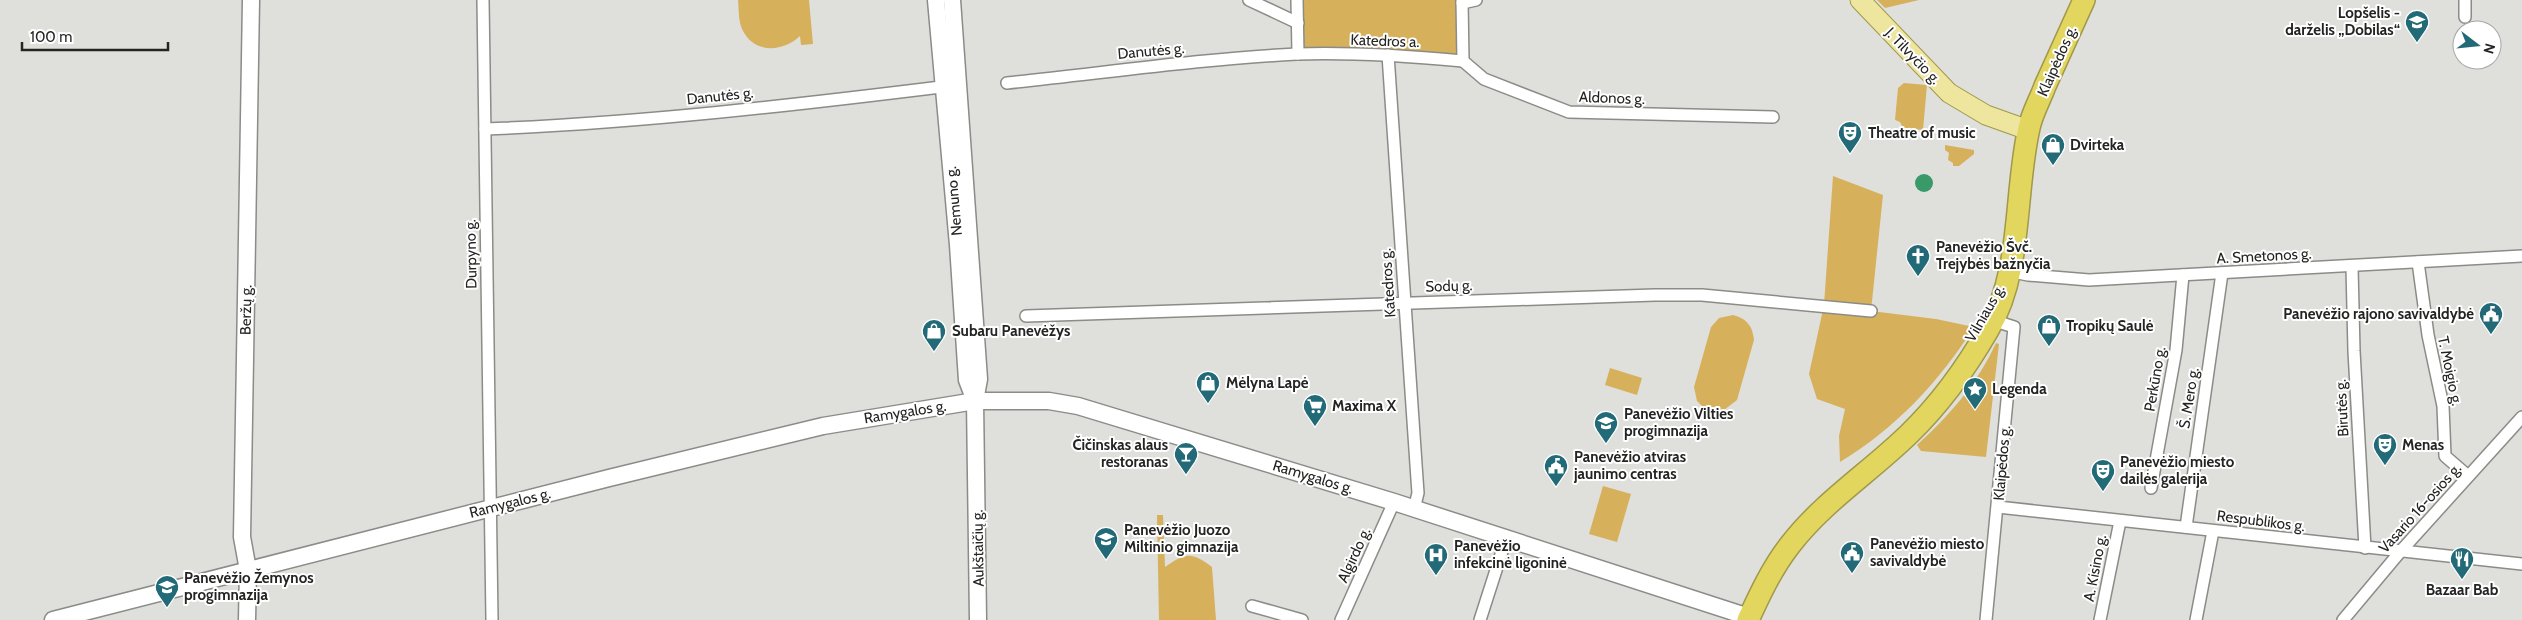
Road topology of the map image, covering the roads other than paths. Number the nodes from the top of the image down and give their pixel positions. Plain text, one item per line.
1 (251, 0) edge
2 (483, 0) edge
3 (936, 0) edge
4 (952, 0) edge
5 (1249, 0) edge
6 (1297, 0) edge
7 (1476, 0) edge
8 (1860, 0) edge
9 (2084, 0) edge
10 (2465, 0) edge
11 (1462, 1) edge
12 (2465, 18) dead end
13 (1298, 23) junction
14 (1298, 54) junction
15 (1388, 55) junction
16 (1463, 61) junction
17 (1008, 83) dead end
18 (951, 86) junction
19 (1773, 117) dead end
20 (2030, 123) junction
21 (485, 129) junction
22 (2522, 256) edge
23 (2418, 262) junction
24 (2352, 267) junction
25 (2008, 271) junction
26 (2222, 273) junction
27 (2183, 275) junction
28 (1404, 302) junction
29 (1871, 311) dead end
30 (1026, 316) dead end
31 (1988, 319) junction
32 (975, 401) junction
33 (2522, 417) edge
34 (2468, 476) junction
35 (977, 477) joint
36 (2151, 488) dead end
37 (1394, 502) junction
38 (1998, 507) junction
39 (490, 508) junction
40 (1414, 509) junction
41 (2120, 521) junction
42 (2186, 527) junction
43 (2213, 531) junction
44 (1506, 539) junction
45 (2365, 548) junction
46 (2400, 552) junction
47 (2522, 564) edge
48 (248, 570) junction
49 (1252, 606) dead end
50 (1742, 618) edge
51 (53, 620) edge
52 (247, 620) edge
53 (492, 620) edge
54 (978, 620) edge
55 (1302, 620) edge
56 (1340, 620) edge
57 (1480, 620) edge
58 (1986, 620) edge
59 (2100, 620) edge
60 (2196, 620) edge
61 (2343, 620) edge

1 - 48 main road, Beržų g.
2 - 21 street, Durpyno g.
3 - 18 main road, Nemuno g.
4 - 18 main road, Nemuno g.
5 - 13 street
6 - 13 street
7 - 11 street
8 - 20 main road, J. Tilvyčio g.
9 - 20 highway, Klaipėdos g.
10 - 12 street
11 - 16 street
13 - 14 street
14 - 15 street, Katedros a.
14 - 17 street, Danutės g.
15 - 16 street, Katedros a.
15 - 28 street, Katedros g.
16 - 19 street, Aldonos g.
18 - 21 street, Danutės g.
18 - 32 main road, Nemuno g.
20 - 25 highway, Klaipėdos g.
21 - 39 street, Durpyno g.
22 - 23 street, A. Smetonos g.
23 - 24 street, A. Smetonos g.
23 - 34 street, T. Moigio g.
24 - 26 street, A. Smetonos g.
24 - 45 street, Birutės g.
25 - 27 street, A. Smetonos g.
25 - 31 highway, Vilniaus g.
26 - 27 street, A. Smetonos g.
26 - 42 street, Š. Mero g.
27 - 36 street, Perkūno g.
28 - 29 street, Sodų g.
28 - 30 street, Sodų g.
28 - 40 street, Katedros g.
31 - 38 street, Klaipėdos g.
31 - 50 highway, Vilniaus g.
32 - 35 main road, Nemuno g.
32 - 37 main road, Ramygalos g.
32 - 39 main road, Ramygalos g.
33 - 34 street, Vasario 16-osios g.
34 - 46 street, Vasario 16-osios g.
35 - 54 main road, Aukštaičių g.
37 - 40 main road, Ramygalos g.
37 - 56 street, Algirdo g.
38 - 41 street, Respublikos g.
38 - 58 street, Klaipėdos g.
39 - 48 main road, Ramygalos g.
39 - 53 street, Durpyno g.
40 - 44 main road, Ramygalos g.
41 - 42 street, Respublikos g.
41 - 59 street, A. Kisino g.
42 - 43 street, Respublikos g.
43 - 45 street, Respublikos g.
43 - 60 street
44 - 50 main road, Ramygalos g.
44 - 57 street
45 - 46 street, Respublikos g.
46 - 47 street, Respublikos g.
46 - 61 street, Vasario 16-osios g.
48 - 51 main road, Ramygalos g.
48 - 52 main road, Beržų g.
49 - 55 street

